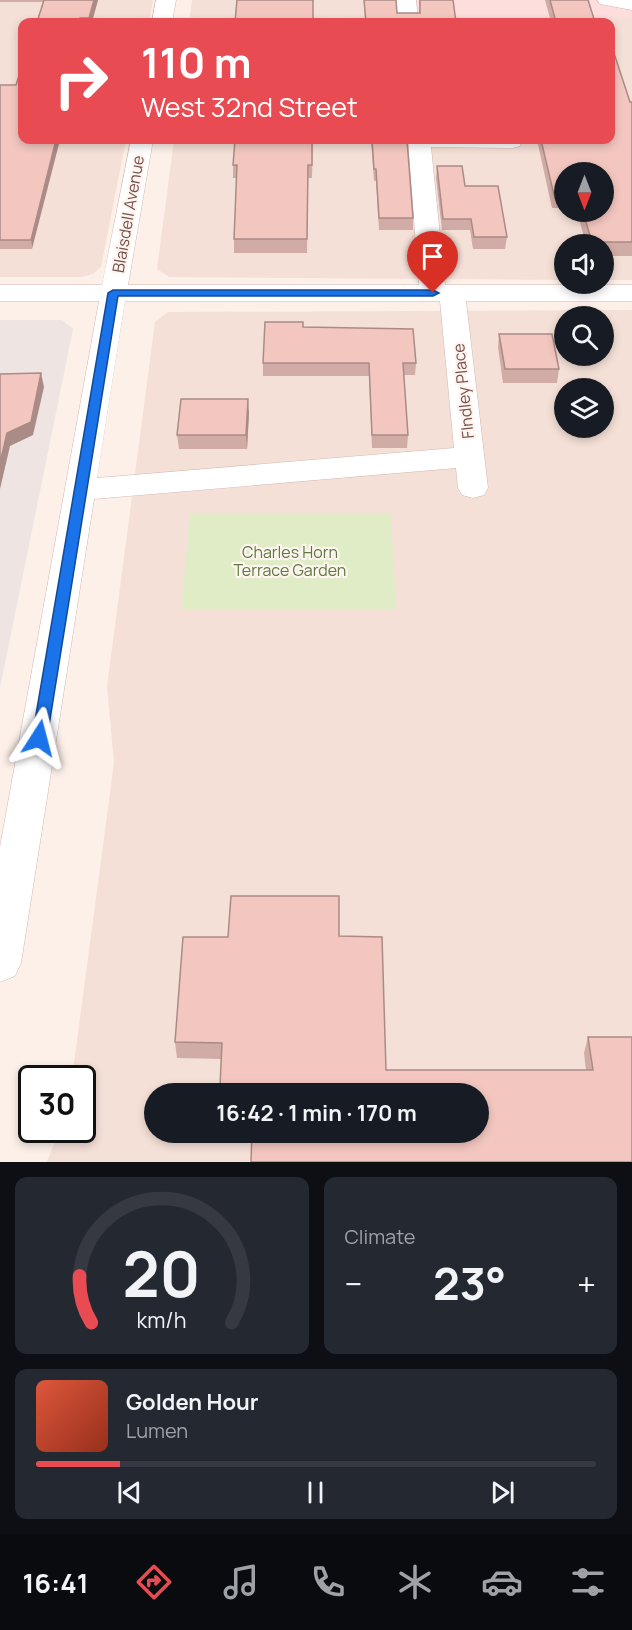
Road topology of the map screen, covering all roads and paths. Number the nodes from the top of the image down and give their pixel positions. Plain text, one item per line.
1 (166, 0) edge
2 (406, 0) edge
3 (163, 18) edge
4 (408, 18) edge
5 (141, 144) edge
6 (420, 144) edge
7 (0, 293) edge
8 (113, 293) junction
9 (443, 293) junction
10 (632, 293) edge
11 (470, 457) junction
12 (473, 488) dead end
13 (81, 490) junction
14 (0, 963) edge

1 - 3 street
2 - 4 street
5 - 8 street, Blaisdell Avenue
6 - 9 street, FIndley Place
7 - 8 street
8 - 9 street
8 - 13 street, Blaisdell Avenue
9 - 10 street
9 - 11 street, FIndley Place
11 - 12 street, FIndley Place
11 - 13 street
13 - 14 street, Blaisdell Avenue

